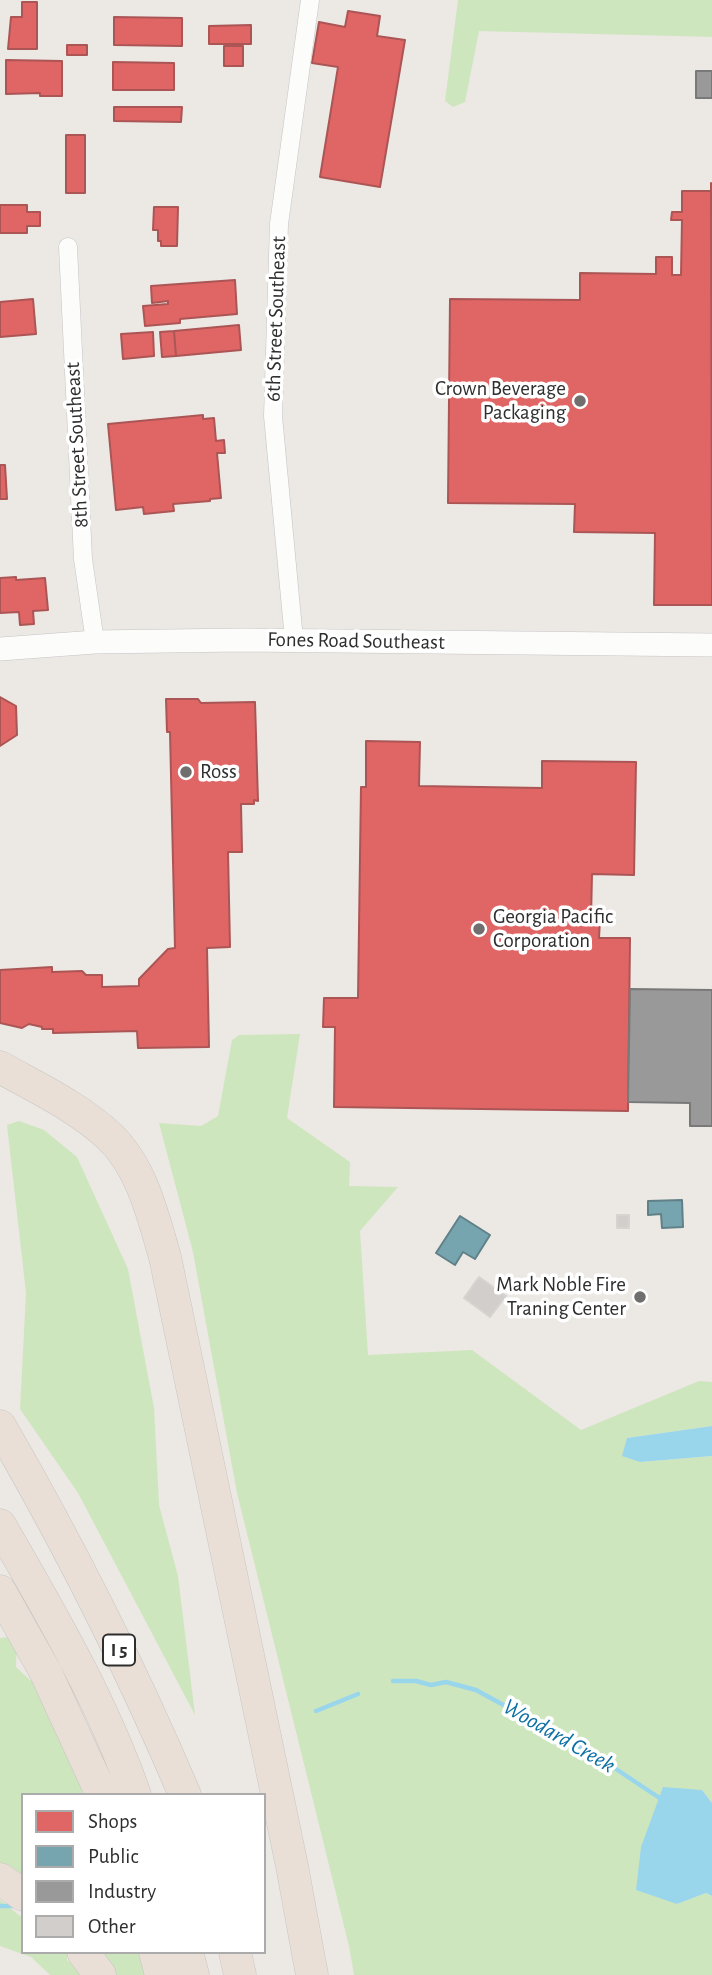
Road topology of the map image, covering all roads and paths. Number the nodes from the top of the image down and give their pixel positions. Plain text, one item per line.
1 (310, 0) edge
2 (68, 247) dead end
3 (294, 640) junction
4 (95, 642) junction
5 (712, 645) edge
6 (0, 649) edge
7 (0, 1067) edge
8 (0, 1080) edge
9 (41, 1091) junction
10 (0, 1426) edge
11 (0, 1525) edge
12 (0, 1591) edge
13 (101, 1793) edge
14 (134, 1793) edge
15 (184, 1793) edge
16 (0, 1879) edge
17 (21, 1894) edge
18 (84, 1954) edge
19 (156, 1954) edge
20 (188, 1954) edge
21 (235, 1954) edge
22 (100, 1975) edge
23 (161, 1975) edge
24 (193, 1975) edge
25 (240, 1975) edge
26 (312, 1975) edge

1 - 3 street, 6th Street Southeast
2 - 4 street, 8th Street Southeast
3 - 4 street, Fones Road Southeast
3 - 5 street, Fones Road Southeast
4 - 6 street, Fones Road Southeast
7 - 9 highway
8 - 9 highway
9 - 26 highway
10 - 15 highway, I 5
11 - 14 highway, I 5
12 - 13 highway
16 - 17 highway
18 - 22 highway
19 - 23 highway
20 - 24 highway
21 - 25 highway

